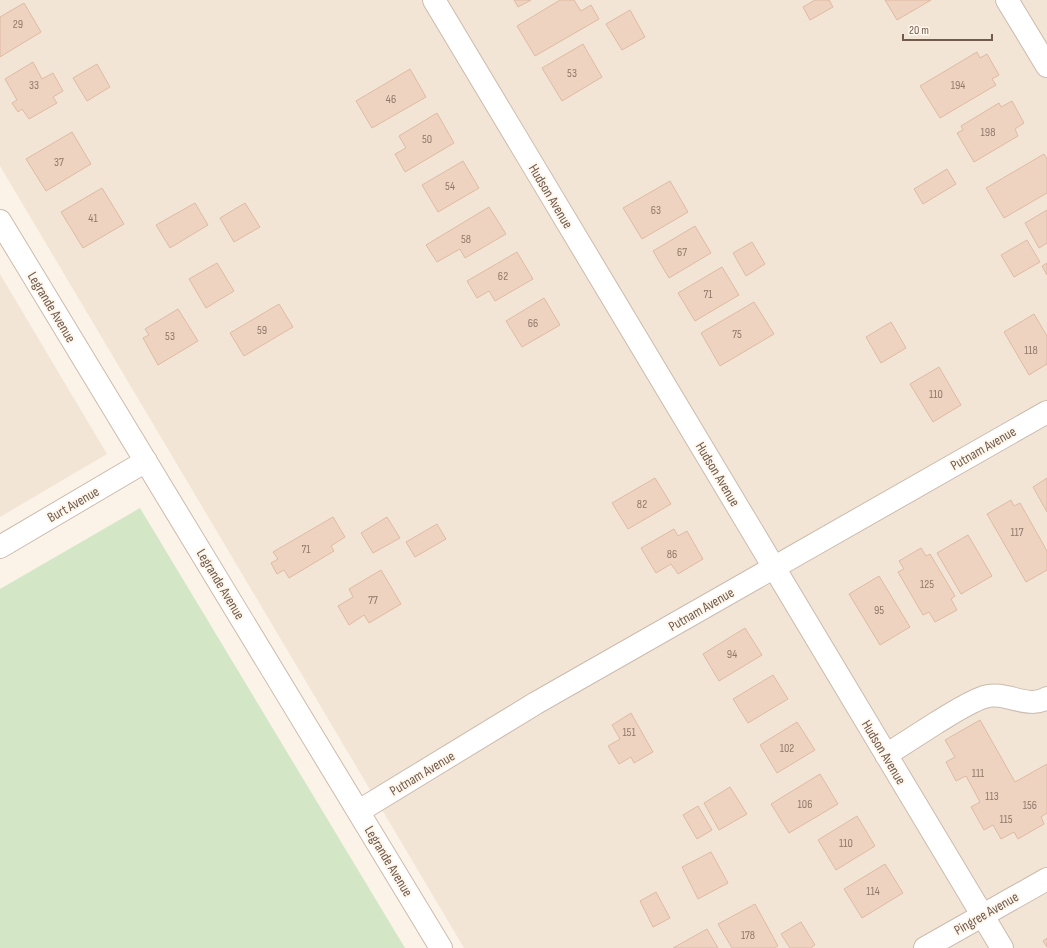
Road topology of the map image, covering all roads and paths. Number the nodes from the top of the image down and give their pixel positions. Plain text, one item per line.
1 (434, 0) edge
2 (1008, 0) edge
3 (1047, 66) edge
4 (0, 221) edge
5 (1047, 412) edge
6 (146, 461) junction
7 (0, 546) edge
8 (774, 567) junction
9 (1047, 698) edge
10 (886, 754) junction
11 (359, 811) junction
12 (1047, 879) edge
13 (982, 916) junction
14 (441, 948) edge
15 (925, 948) edge
16 (1002, 948) edge

1 - 8 street, Hudson Avenue
2 - 3 street
4 - 6 street, Legrande Avenue
5 - 8 street, Putnam Avenue
6 - 7 street, Burt Avenue
6 - 11 street, Legrande Avenue
8 - 10 street, Hudson Avenue
8 - 11 street, Putnam Avenue
9 - 10 street
10 - 13 street, Hudson Avenue
11 - 14 street, Legrande Avenue
12 - 13 street, Pingree Avenue
13 - 15 street, Pingree Avenue
13 - 16 street, Hudson Avenue

